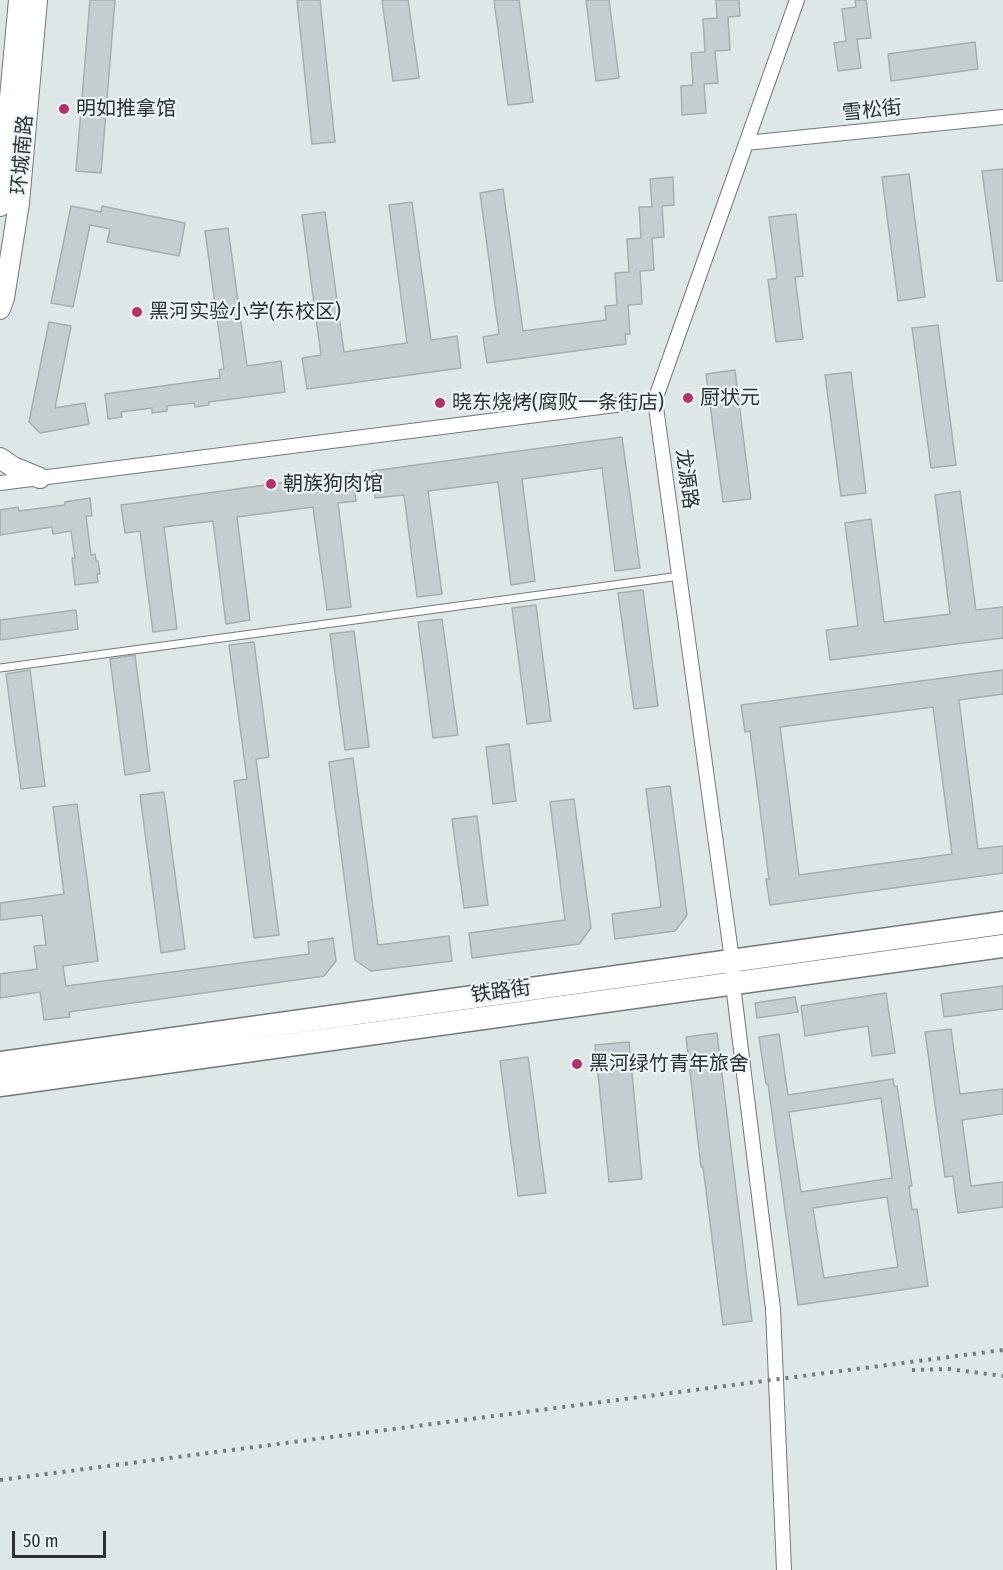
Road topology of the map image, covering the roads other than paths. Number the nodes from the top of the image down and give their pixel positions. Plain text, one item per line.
1 (19, 0) edge
2 (37, 0) edge
3 (798, 0) edge
4 (1003, 117) edge
5 (4, 126) edge
6 (746, 143) junction
7 (0, 206) edge
8 (0, 309) edge
9 (655, 400) junction
10 (0, 458) edge
11 (40, 478) junction
12 (0, 483) edge
13 (680, 576) junction
14 (0, 668) edge
15 (1003, 922) edge
16 (1003, 946) edge
17 (732, 960) junction
18 (733, 984) junction
19 (0, 1063) edge
20 (0, 1085) edge
21 (784, 1570) edge

1 - 5 main road, 环城南路
2 - 8 main road, 环城南路
3 - 6 street, 龙源路
4 - 6 street, 雪松街
5 - 7 main road, 环城南路
6 - 9 street, 龙源路
9 - 11 street
9 - 13 street, 龙源路
10 - 11 main road
11 - 12 street
13 - 14 lane
13 - 17 street, 龙源路
15 - 17 main road, 铁路街
16 - 18 main road, 铁路街
17 - 18 street, 龙源路
17 - 19 main road, 铁路街
18 - 20 main road, 铁路街
18 - 21 street, 龙源路

